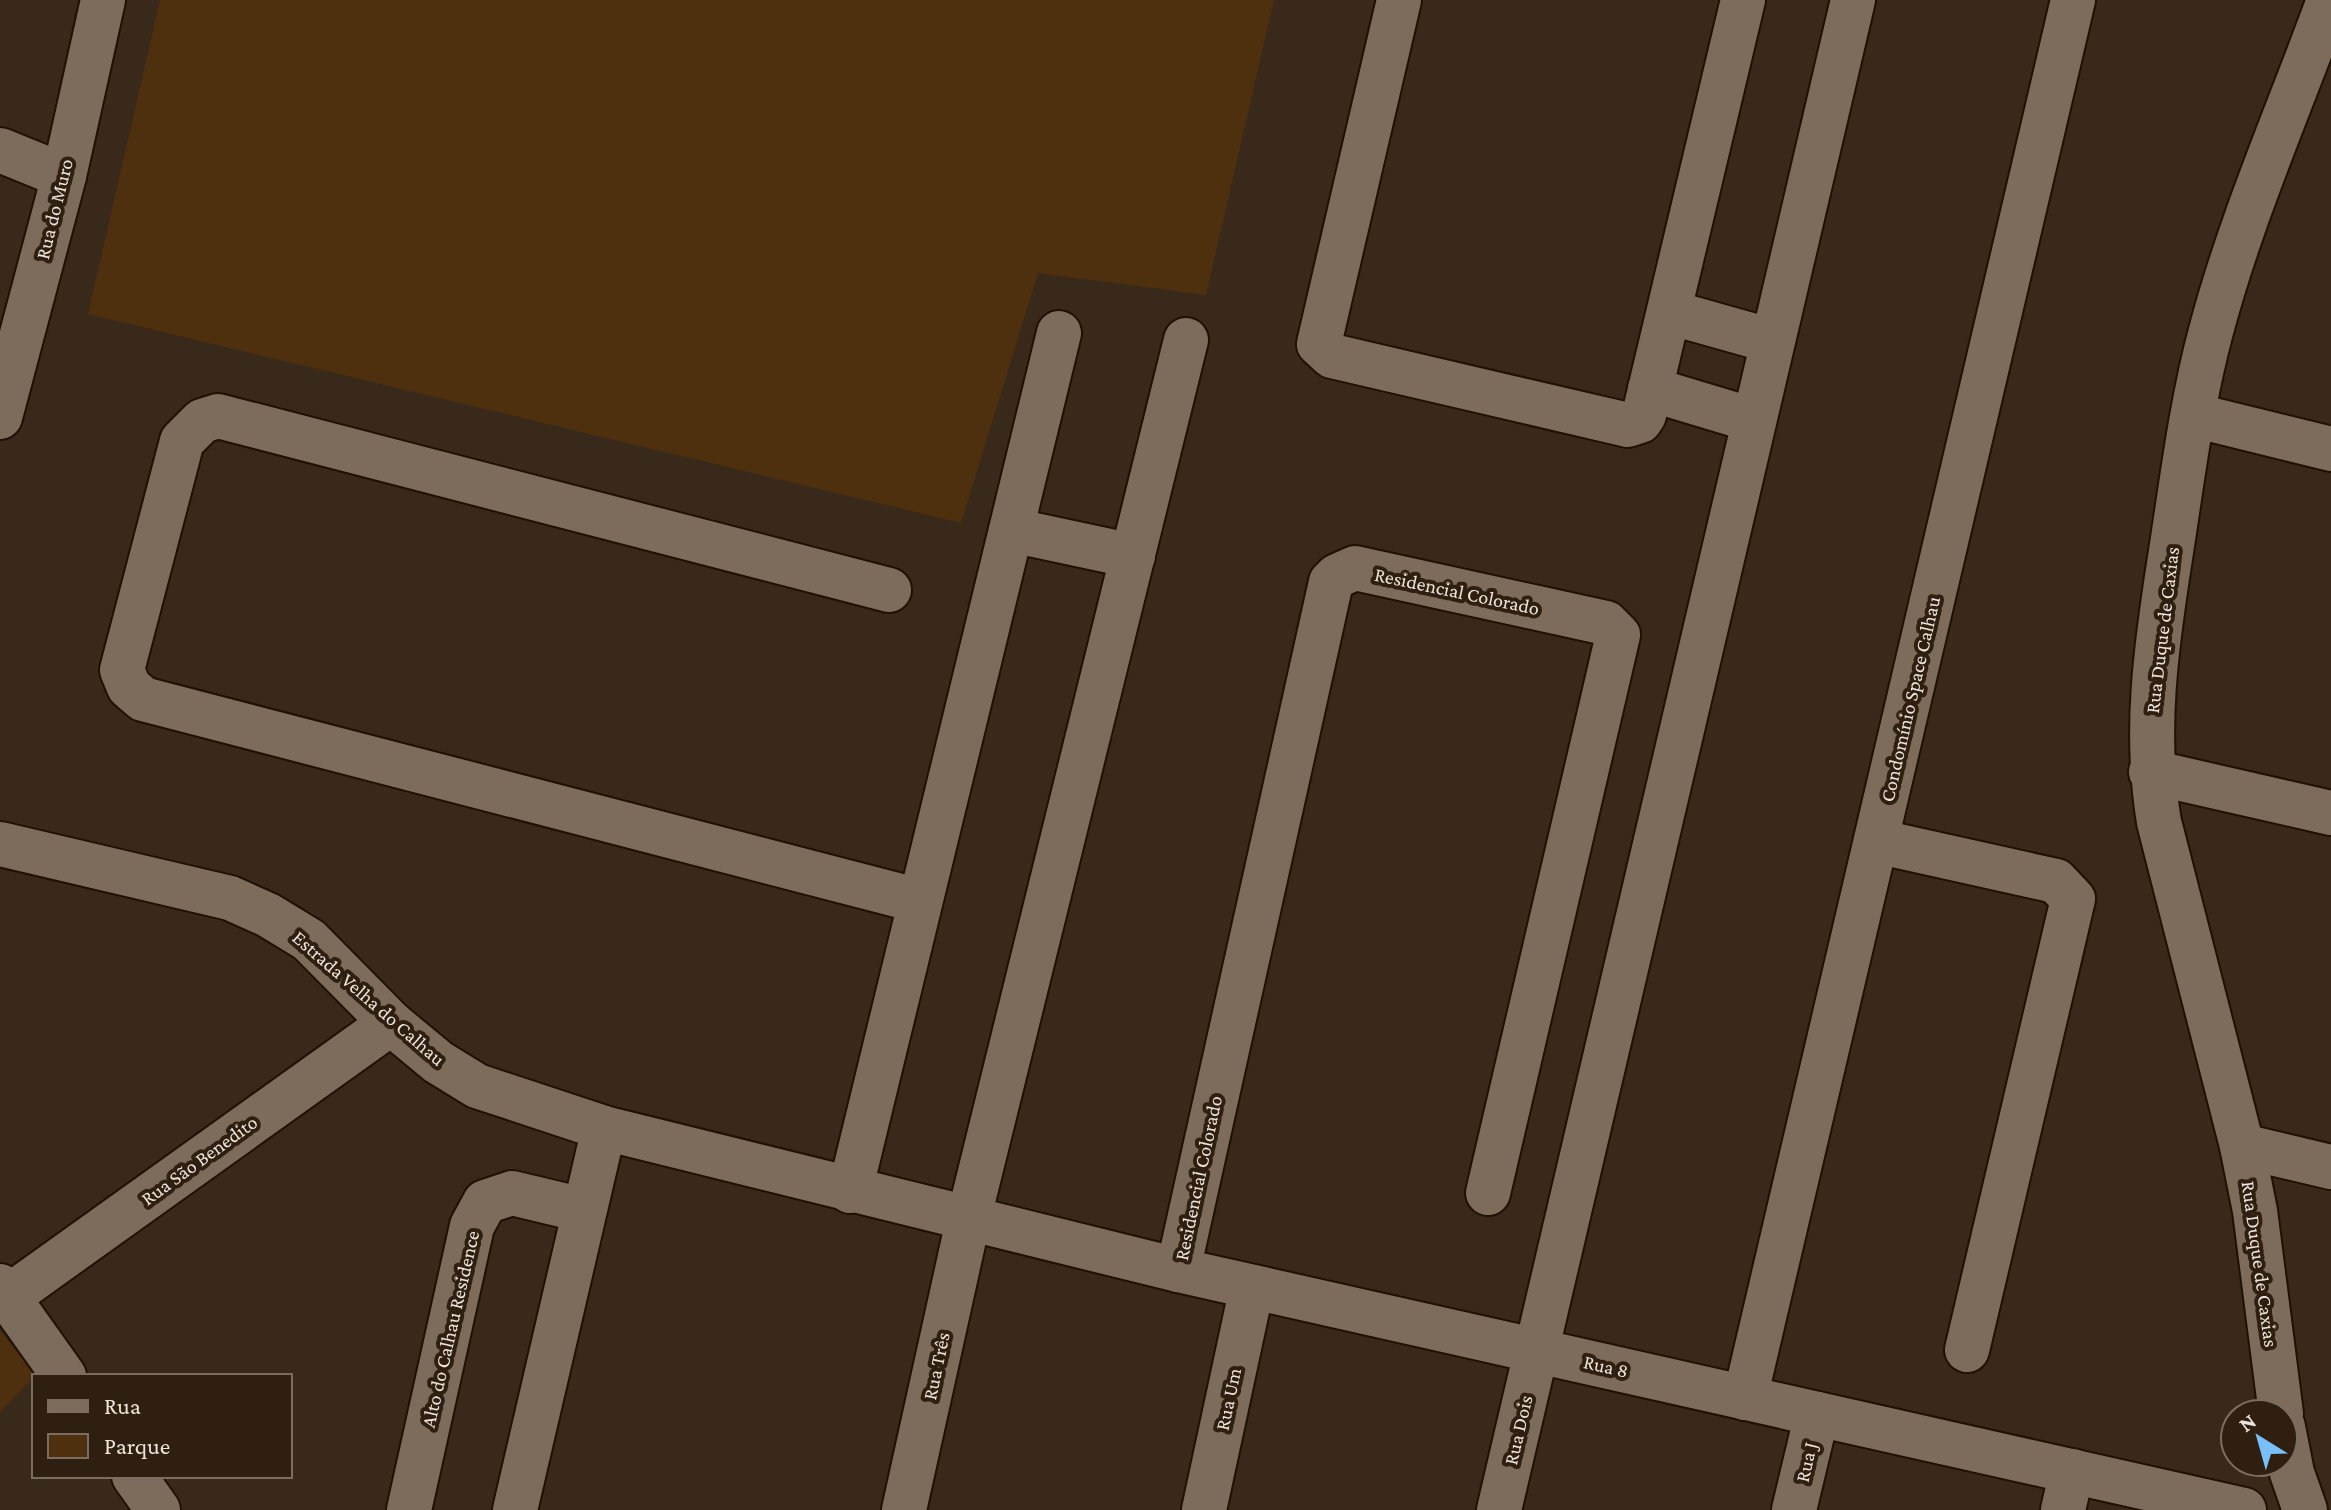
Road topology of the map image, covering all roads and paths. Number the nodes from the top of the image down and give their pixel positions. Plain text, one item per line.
1 (103, 0) edge
2 (1399, 0) edge
3 (1743, 0) edge
4 (1853, 0) edge
5 (2073, 0) edge
6 (2329, 0) edge
7 (2315, 86) edge
8 (0, 150) edge
9 (64, 176) junction
10 (1669, 312) junction
11 (1059, 333) dead end
12 (1758, 337) junction
13 (1186, 340) dead end
14 (1650, 389) junction
15 (2193, 415) junction
16 (0, 417) edge
17 (1753, 420) junction
18 (2331, 449) edge
19 (1011, 530) junction
20 (1133, 556) junction
21 (889, 590) dead end
22 (2151, 772) junction
23 (2331, 813) edge
24 (1876, 841) junction
25 (0, 844) edge
26 (920, 901) junction
27 (391, 1023) junction
28 (604, 1128) junction
29 (2242, 1146) junction
30 (2331, 1167) edge
31 (850, 1191) junction
32 (1488, 1193) dead end
33 (583, 1210) junction
34 (968, 1221) junction
35 (1178, 1270) junction
36 (1252, 1287) junction
37 (4, 1291) edge
38 (1967, 1350) dead end
39 (1536, 1351) junction
40 (63, 1374) edge
41 (1745, 1398) junction
42 (2279, 1398) edge
43 (1817, 1414) junction
44 (135, 1478) edge
45 (2294, 1478) edge
46 (2068, 1491) edge
47 (158, 1510) edge
48 (409, 1510) edge
49 (515, 1510) edge
50 (904, 1510) edge
51 (1204, 1510) edge
52 (1499, 1510) edge
53 (1794, 1510) edge
54 (2244, 1510) edge
55 (2305, 1510) edge

1 - 9 street, Rua do Muro
2 - 14 street
3 - 10 street
4 - 12 street, Rua Dois
5 - 24 street, Condomínio Space Calhau
6 - 7 street, Rua Duque de Caxias
7 - 15 street, Rua Duque de Caxias
8 - 9 street
9 - 16 street, Rua do Muro
10 - 12 street
10 - 14 street
11 - 19 street
12 - 17 street, Rua Dois
13 - 20 street, Rua Três
14 - 17 street
15 - 18 street
15 - 22 street, Rua Duque de Caxias
17 - 39 street, Rua Dois
19 - 20 street
19 - 26 street
20 - 34 street, Rua Três
21 - 26 street
22 - 23 street
22 - 29 street, Rua Duque de Caxias
24 - 38 street
24 - 41 street, Condomínio Space Calhau
25 - 27 street, Estrada Velha do Calhau
26 - 31 street
27 - 28 street, Estrada Velha do Calhau
27 - 37 street, Rua São Benedito
28 - 31 street, Estrada Velha do Calhau
28 - 33 street
29 - 30 street
29 - 42 street, Rua Duque de Caxias
31 - 34 street, Estrada Velha do Calhau
32 - 35 street, Residencial Colorado
33 - 48 street, Alto do Calhau Residence
33 - 49 street
34 - 35 street, Rua 8
34 - 50 street, Rua Três
35 - 36 street, Rua 8
36 - 39 street, Rua 8
36 - 51 street, Rua Um
37 - 40 street
39 - 41 street, Rua 8
39 - 52 street, Rua Dois
41 - 43 street, Rua 8
43 - 46 street, Rua 8
43 - 53 street, Rua J
44 - 47 street
45 - 55 street
46 - 54 street, Rua 8

